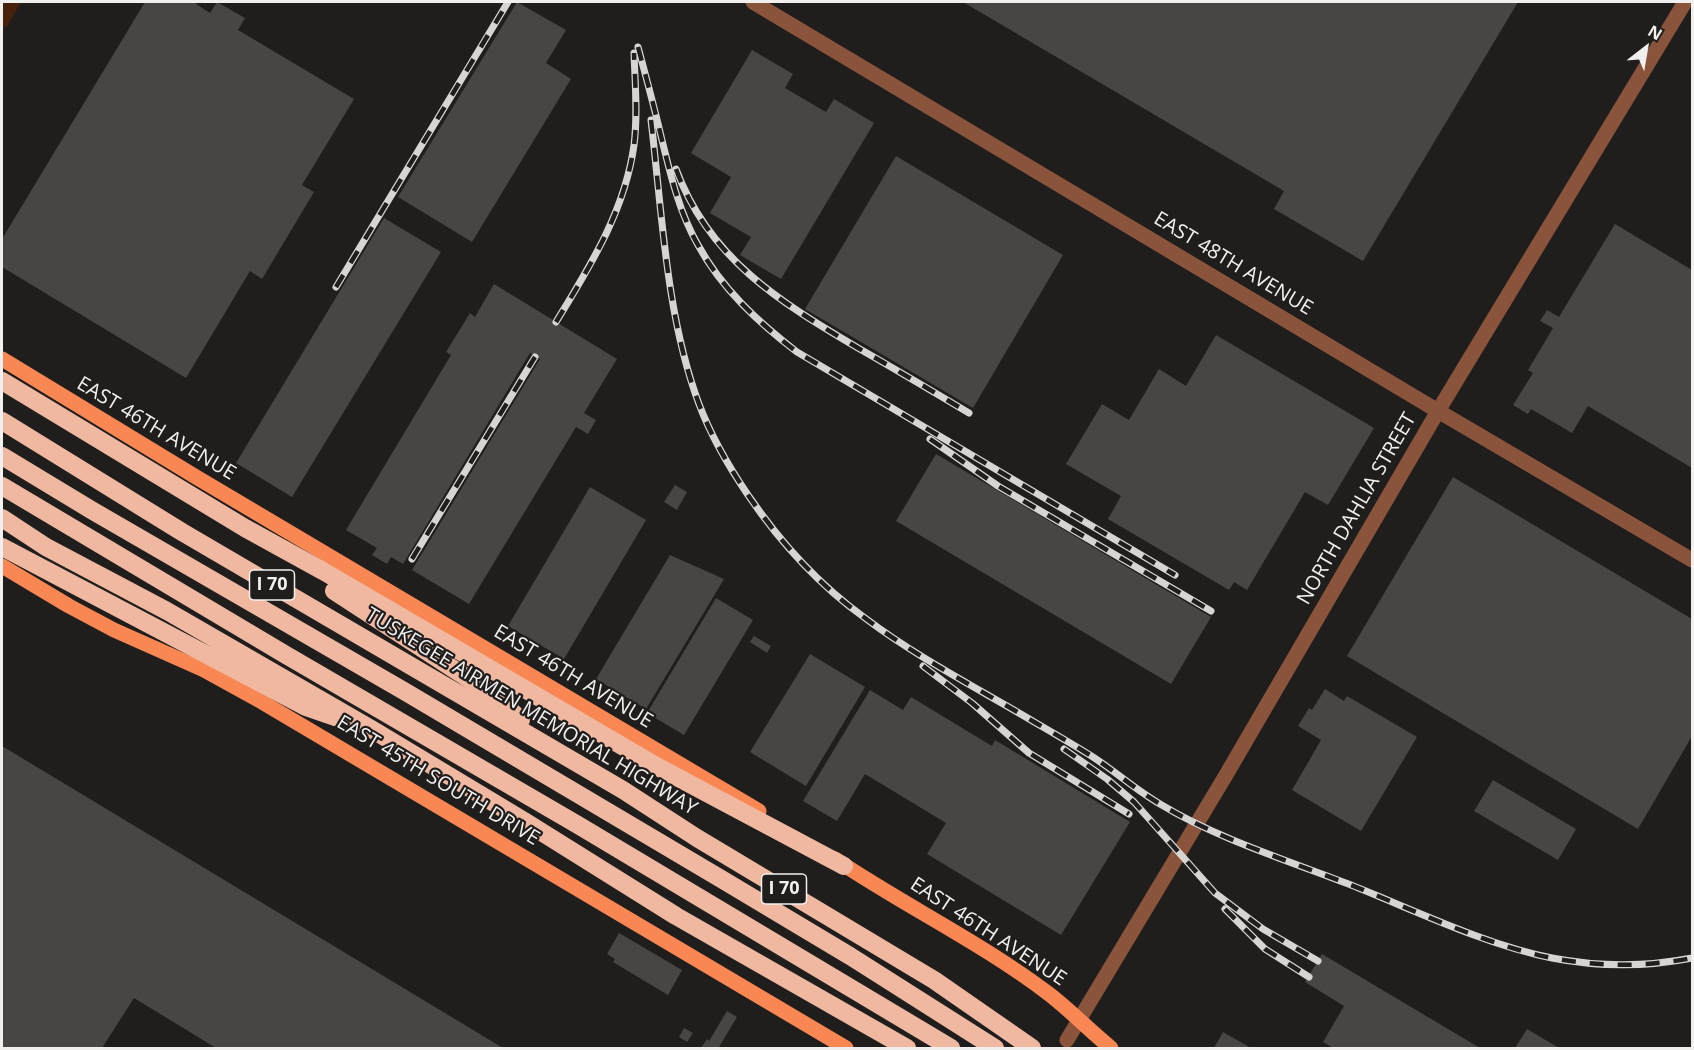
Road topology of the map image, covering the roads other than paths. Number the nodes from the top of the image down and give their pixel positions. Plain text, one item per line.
1 (753, 2) edge
2 (1685, 2) edge
3 (2, 359) edge
4 (2, 381) edge
5 (1438, 411) junction
6 (2, 421) edge
7 (2, 456) edge
8 (2, 486) edge
9 (2, 519) edge
10 (245, 528) junction
11 (2, 547) edge
12 (1692, 560) edge
13 (2, 566) edge
14 (373, 730) junction
15 (546, 744) junction
16 (844, 866) junction
17 (1080, 1020) junction
18 (1067, 1040) dead end
19 (1026, 1043) edge
20 (846, 1048) edge
21 (907, 1048) edge
22 (951, 1048) edge
23 (994, 1048) edge
24 (1111, 1048) edge

1 - 5 street, EAST 48TH AVENUE
2 - 5 street, NORTH DAHLIA STREET
3 - 16 main road, EAST 46TH AVENUE
4 - 10 highway
5 - 12 street, EAST 48TH AVENUE
5 - 17 street, NORTH DAHLIA STREET
6 - 15 highway, TUSKEGEE AIRMEN MEMORIAL HIGHWAY / I 70
7 - 23 highway
8 - 22 highway
9 - 14 highway
10 - 15 highway
10 - 16 highway
11 - 14 highway
13 - 20 main road, EAST 45TH SOUTH DRIVE
14 - 21 highway
15 - 19 highway, TUSKEGEE AIRMEN MEMORIAL HIGHWAY / I 70
16 - 17 main road, EAST 46TH AVENUE
17 - 18 street, NORTH DAHLIA STREET
17 - 24 main road, EAST 46TH AVENUE

